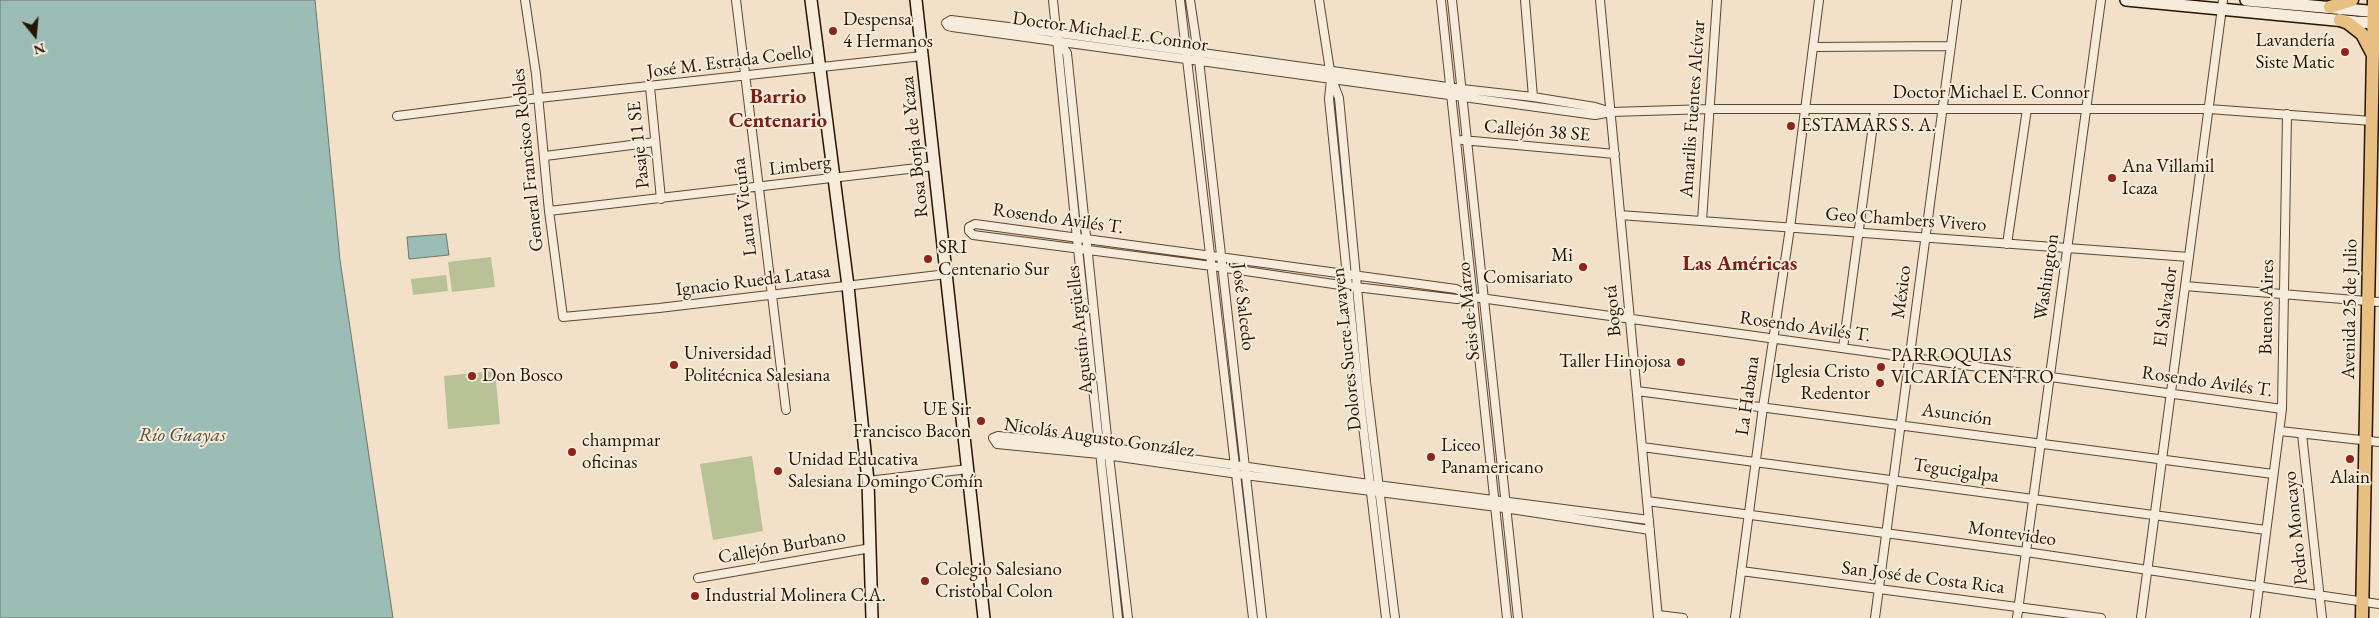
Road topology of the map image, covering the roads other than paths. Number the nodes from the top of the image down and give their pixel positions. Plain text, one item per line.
1 (525, 0) edge
2 (736, 0) edge
3 (811, 0) edge
4 (916, 0) edge
5 (1053, 0) edge
6 (1180, 0) edge
7 (1190, 0) edge
8 (1319, 0) edge
9 (1441, 0) edge
10 (1452, 0) edge
11 (1525, 0) edge
12 (1600, 0) edge
13 (1717, 0) edge
14 (1819, 0) edge
15 (1957, 0) edge
16 (2101, 0) edge
17 (2126, 0) edge
18 (2246, 0) edge
19 (2352, 0) edge
20 (2222, 5) edge
21 (2330, 7) junction
22 (2376, 14) edge
23 (2340, 20) junction
24 (1058, 37) junction
25 (1813, 46) junction
26 (1950, 46) junction
27 (1187, 54) junction
28 (922, 56) junction
29 (1198, 56) junction
30 (2373, 58) junction
31 (820, 68) junction
32 (1330, 74) junction
33 (745, 76) junction
34 (650, 87) junction
35 (1451, 87) junction
36 (1462, 89) junction
37 (1452, 97) junction
38 (1533, 97) junction
39 (539, 98) junction
40 (1462, 98) junction
41 (1942, 108) junction
42 (1709, 109) junction
43 (1805, 109) junction
44 (2027, 109) junction
45 (2086, 109) junction
46 (2209, 109) junction
47 (1875, 110) junction
48 (1611, 112) junction
49 (2287, 114) junction
50 (397, 116) dead end
51 (2372, 121) junction
52 (1076, 138) junction
53 (1066, 139) junction
54 (1457, 140) junction
55 (1467, 140) junction
56 (655, 142) junction
57 (1208, 153) junction
58 (1198, 154) junction
59 (1615, 154) junction
60 (545, 156) junction
61 (934, 166) junction
62 (1346, 178) junction
63 (834, 179) junction
64 (1337, 179) junction
65 (759, 187) junction
66 (661, 198) junction
67 (549, 211) junction
68 (1464, 211) junction
69 (1475, 211) junction
70 (1620, 215) junction
71 (1702, 221) junction
72 (1790, 228) junction
73 (1860, 233) junction
74 (1077, 238) junction
75 (1925, 238) junction
76 (1087, 240) junction
77 (2007, 244) junction
78 (2068, 248) junction
79 (1078, 249) junction
80 (1088, 251) junction
81 (1211, 256) junction
82 (1220, 257) junction
83 (2189, 257) junction
84 (1212, 266) junction
85 (1222, 267) junction
86 (947, 274) junction
87 (1346, 276) junction
88 (1355, 277) junction
89 (848, 286) junction
90 (1348, 286) junction
91 (2185, 286) junction
92 (1356, 287) junction
93 (772, 294) junction
94 (2283, 294) junction
95 (1473, 297) junction
96 (1483, 299) junction
97 (2374, 302) edge
98 (563, 317) joint
99 (1630, 319) junction
100 (1773, 339) junction
101 (1098, 344) junction
102 (1088, 346) junction
103 (1842, 348) junction
104 (1910, 357) junction
105 (1224, 370) junction
106 (1234, 370) junction
107 (2050, 377) junction
108 (1366, 382) junction
109 (1358, 384) junction
110 (1637, 391) junction
111 (2170, 393) junction
112 (1495, 404) junction
113 (1485, 405) junction
114 (1763, 407) junction
115 (2282, 408) junction
116 (786, 410) dead end
117 (1901, 424) junction
118 (2280, 431) junction
119 (2302, 434) junction
120 (2365, 440) junction
121 (2379, 442) edge
122 (2041, 443) junction
123 (1642, 447) junction
124 (1099, 450) junction
125 (1108, 452) junction
126 (2160, 460) junction
127 (1756, 463) junction
128 (968, 469) junction
129 (1235, 470) junction
130 (1245, 471) junction
131 (2273, 474) junction
132 (1893, 479) junction
133 (868, 482) junction
134 (1369, 488) junction
135 (1379, 489) junction
136 (2034, 498) junction
137 (1504, 500) junction
138 (1647, 501) junction
139 (1496, 503) junction
140 (1505, 509) junction
141 (1578, 510) junction
142 (1749, 514) junction
143 (2153, 514) junction
144 (1578, 520) junction
145 (1649, 520) junction
146 (1650, 530) junction
147 (2266, 530) junction
148 (1886, 533) junction
149 (872, 548) junction
150 (2026, 552) junction
151 (1120, 557) junction
152 (1111, 558) junction
153 (2147, 569) junction
154 (1741, 571) junction
155 (698, 578) dead end
156 (1248, 578) junction
157 (1257, 578) junction
158 (2259, 585) junction
159 (1879, 589) junction
160 (1387, 592) junction
161 (2320, 594) junction
162 (2371, 603) edge
163 (2019, 607) junction
164 (1658, 617) edge
165 (872, 618) edge
166 (984, 618) edge
167 (1118, 618) edge
168 (1128, 618) edge
169 (1253, 618) edge
170 (1262, 618) edge
171 (1386, 618) edge
172 (1394, 618) edge
173 (1507, 618) edge
174 (1514, 618) edge
175 (1518, 618) edge
176 (1683, 618) edge
177 (1735, 618) edge
178 (1875, 618) edge
179 (2017, 618) edge
180 (2102, 618) edge
181 (2141, 618) edge
182 (2255, 618) edge
183 (2322, 618) edge
184 (2362, 618) edge

1 - 39 street, General Francisco Robles
2 - 33 street, Laura Vicuña
3 - 31 main road
4 - 28 main road, Rosa Borja de Ycaza
5 - 24 street, Agustín Argüelles
6 - 27 street, José Salcedo
7 - 29 street, José Salcedo
8 - 32 street, Dolores Sucre Lavayen
9 - 35 street, Seis de Marzo
10 - 36 street, Seis de Marzo
11 - 38 street
12 - 48 street, Bogotá
13 - 42 street, Amarilis Fuentes Alcívar
14 - 25 street, La Habana
15 - 26 street, México
16 - 45 street, Washington
17 - 20 main road
18 - 21 main road
19 - 21 main road
20 - 23 main road
20 - 46 street, El Salvador
21 - 22 main road
22 - 23 main road
22 - 30 main road, Avenida 25 de Julio
23 - 30 main road
24 - 24 street, Doctor Michael E. Connor
24 - 27 street, Doctor Michael E. Connor
24 - 52 street, Agustín Argüelles
24 - 53 street, Agustín Argüelles
25 - 26 street
25 - 43 street, La Habana
26 - 41 street, México
27 - 29 street, Doctor Michael E. Connor
27 - 58 street, José Salcedo
28 - 31 street, José M. Estrada Coello
28 - 61 main road, Rosa Borja de Ycaza
29 - 32 street, Doctor Michael E. Connor
29 - 57 street, José Salcedo
30 - 51 main road, Avenida 25 de Julio
31 - 33 street, José M. Estrada Coello
31 - 63 main road
32 - 35 street, Doctor Michael E. Connor
32 - 37 street, Doctor Michael E. Connor
32 - 62 street, Dolores Sucre Lavayen
32 - 64 street, Dolores Sucre Lavayen
33 - 34 street, José M. Estrada Coello
33 - 65 street, Laura Vicuña
34 - 39 street, José M. Estrada Coello
34 - 56 street, Pasaje 11 SE
35 - 36 street, Doctor Michael E. Connor
35 - 37 street, Seis de Marzo
36 - 38 street, Doctor Michael E. Connor
36 - 40 street, Seis de Marzo
37 - 40 street, Doctor Michael E. Connor
37 - 54 street, Seis de Marzo
38 - 48 street, Doctor Michael E. Connor
39 - 50 street, José M. Estrada Coello
39 - 60 street, General Francisco Robles
40 - 48 street, Doctor Michael E. Connor
40 - 55 street, Seis de Marzo
41 - 44 street, Doctor Michael E. Connor
41 - 47 street, Doctor Michael E. Connor
41 - 75 street, México
42 - 43 street, Doctor Michael E. Connor
42 - 48 street, Doctor Michael E. Connor
42 - 71 street, Amarilis Fuentes Alcívar
43 - 47 street, Doctor Michael E. Connor
43 - 72 street, La Habana
44 - 45 street, Doctor Michael E. Connor
44 - 77 street
45 - 46 street, Doctor Michael E. Connor
45 - 78 street, Washington
46 - 49 street, Doctor Michael E. Connor
46 - 83 street, El Salvador
47 - 73 street
48 - 59 street, Bogotá
49 - 51 street, Doctor Michael E. Connor
49 - 94 street, Buenos Aires
51 - 97 main road, Avenida 25 de Julio
52 - 53 street
52 - 76 street, Agustín Argüelles
53 - 74 street, Agustín Argüelles
54 - 55 street, Callejón 38 SE
54 - 68 street, Seis de Marzo
55 - 59 street, Callejón 38 SE
55 - 69 street, Seis de Marzo
56 - 60 street
56 - 66 street, Pasaje 11 SE
57 - 58 street
57 - 82 street, José Salcedo
58 - 81 street, José Salcedo
59 - 70 street, Bogotá
60 - 67 street, General Francisco Robles
61 - 63 street, Limberg
61 - 86 main road, Rosa Borja de Ycaza
62 - 64 street
62 - 88 street, Dolores Sucre Lavayen
63 - 65 street, Limberg
63 - 89 main road
64 - 87 street, Dolores Sucre Lavayen
65 - 66 street, Limberg
65 - 93 street, Laura Vicuña
66 - 67 street, Limberg
67 - 98 street, General Francisco Robles
68 - 69 street
68 - 95 street, Seis de Marzo
69 - 96 street, Seis de Marzo
70 - 71 street, Geo Chambers Vivero
70 - 99 street, Bogotá
71 - 72 street, Geo Chambers Vivero
72 - 73 street, Geo Chambers Vivero
72 - 100 street, La Habana
73 - 75 street, Geo Chambers Vivero
73 - 103 street
74 - 76 street, Rosendo Avilés T.
74 - 79 street, Agustín Argüelles
74 - 79 street, Rosendo Avilés T.
75 - 77 street, Geo Chambers Vivero
75 - 104 street, México
76 - 80 street, Agustín Argüelles
76 - 81 street, Rosendo Avilés T.
77 - 78 street, Geo Chambers Vivero
78 - 83 street, Geo Chambers Vivero
78 - 107 street, Washington
79 - 80 street, Rosendo Avilés T.
79 - 102 street, Agustín Argüelles
80 - 84 street, Rosendo Avilés T.
80 - 101 street, Agustín Argüelles
81 - 82 street, Rosendo Avilés T.
81 - 84 street, José Salcedo
82 - 85 street, José Salcedo
82 - 87 street, Rosendo Avilés T.
83 - 91 street, El Salvador
84 - 85 street, Rosendo Avilés T.
84 - 105 street, José Salcedo
85 - 90 street, Rosendo Avilés T.
85 - 106 street, José Salcedo
86 - 89 street, Ignacio Rueda Latasa
86 - 128 main road, Rosa Borja de Ycaza
87 - 88 street, Rosendo Avilés T.
87 - 90 street, Dolores Sucre Lavayen
88 - 92 street, Dolores Sucre Lavayen
88 - 95 street, Rosendo Avilés T.
89 - 93 street, Ignacio Rueda Latasa
89 - 133 main road
90 - 92 street, Rosendo Avilés T.
90 - 109 street, Dolores Sucre Lavayen
91 - 94 street
91 - 111 street, El Salvador
92 - 95 street, Rosendo Avilés T.
92 - 108 street, Dolores Sucre Lavayen
93 - 98 street, Ignacio Rueda Latasa
93 - 116 street, Laura Vicuña
94 - 97 street
94 - 115 street, Buenos Aires
95 - 96 street, Rosendo Avilés T.
95 - 113 street, Seis de Marzo
96 - 99 street, Rosendo Avilés T.
96 - 112 street, Seis de Marzo
97 - 120 main road, Avenida 25 de Julio
99 - 100 street, Rosendo Avilés T.
99 - 110 street, Bogotá
100 - 103 street, Rosendo Avilés T.
100 - 114 street, La Habana
101 - 102 street
101 - 125 street, Agustín Argüelles
102 - 124 street, Agustín Argüelles
103 - 104 street, Rosendo Avilés T.
104 - 107 street, Rosendo Avilés T.
104 - 117 street, México
105 - 106 street
105 - 129 street, José Salcedo
106 - 130 street, José Salcedo
107 - 111 street, Rosendo Avilés T.
107 - 122 street, Washington
108 - 109 street
108 - 135 street, Dolores Sucre Lavayen
109 - 134 street, Dolores Sucre Lavayen
110 - 114 street, Asunción
110 - 123 street, Bogotá
111 - 115 street, Rosendo Avilés T.
111 - 126 street, El Salvador
112 - 113 street
112 - 137 street, Seis de Marzo
113 - 139 street, Seis de Marzo
114 - 117 street, Asunción
114 - 127 street, La Habana
115 - 118 street, Buenos Aires
117 - 122 street, Asunción
117 - 132 street, México
118 - 119 street
118 - 131 street, Buenos Aires
119 - 120 street
119 - 161 street, Pedro Moncayo
120 - 121 street
120 - 162 main road, Avenida 25 de Julio
122 - 126 street, Asunción
122 - 136 street, Washington
123 - 127 street, Tegucigalpa
123 - 138 street, Bogotá
124 - 124 street, Nicolás Augusto González
124 - 125 street, Nicolás Augusto González
124 - 152 street, Agustín Argüelles
125 - 129 street, Nicolás Augusto González
125 - 151 street, Agustín Argüelles
126 - 131 street, Asunción
126 - 143 street, El Salvador
127 - 132 street, Tegucigalpa
127 - 142 street, La Habana
128 - 133 street
128 - 166 main road, Rosa Borja de Ycaza
129 - 130 street, Nicolás Augusto González
129 - 156 street, José Salcedo
130 - 134 street, Nicolás Augusto González
130 - 157 street, José Salcedo
131 - 147 street, Buenos Aires
132 - 136 street, Tegucigalpa
132 - 148 street, México
133 - 149 main road
134 - 135 street, Nicolás Augusto González
134 - 160 street, Dolores Sucre Lavayen
135 - 139 street, Nicolás Augusto González
135 - 160 street, Dolores Sucre Lavayen
136 - 143 street, Tegucigalpa
136 - 150 street, Washington
137 - 139 street, Nicolás Augusto González
137 - 140 street, Seis de Marzo
137 - 141 street, Nicolás Augusto González
138 - 142 street, Montevideo
138 - 145 street, Bogotá
139 - 140 street, Nicolás Augusto González
139 - 173 street, Seis de Marzo
140 - 144 street, Nicolás Augusto González
140 - 175 street, Seis de Marzo
141 - 144 street
141 - 145 street, Nicolás Augusto González
142 - 148 street, Montevideo
142 - 154 street, La Habana
143 - 147 street, Tegucigalpa
143 - 153 street, El Salvador
144 - 146 street, Nicolás Augusto González
145 - 146 street, Bogotá
146 - 164 street, Bogotá
147 - 158 street, Buenos Aires
148 - 150 street, Montevideo
148 - 159 street, México
149 - 155 street, Callejón Burbano
149 - 165 main road
150 - 153 street, Montevideo
150 - 163 street, Washington
151 - 152 street
151 - 168 street, Agustín Argüelles
152 - 167 street, Agustín Argüelles
153 - 158 street, Montevideo
153 - 181 street, El Salvador
154 - 159 street, San José de Costa Rica
154 - 177 street, La Habana
156 - 157 street
156 - 169 street, José Salcedo
157 - 170 street, José Salcedo
158 - 161 street, Montevideo
158 - 182 street, Buenos Aires
159 - 163 street, San José de Costa Rica
159 - 178 street, México
160 - 171 street, Dolores Sucre Lavayen
160 - 172 street, Dolores Sucre Lavayen
161 - 162 street, Montevideo
161 - 183 street, Pedro Moncayo
162 - 184 main road, Avenida 25 de Julio
163 - 179 street, Washington
163 - 180 street, San José de Costa Rica
164 - 176 street
174 - 175 street

